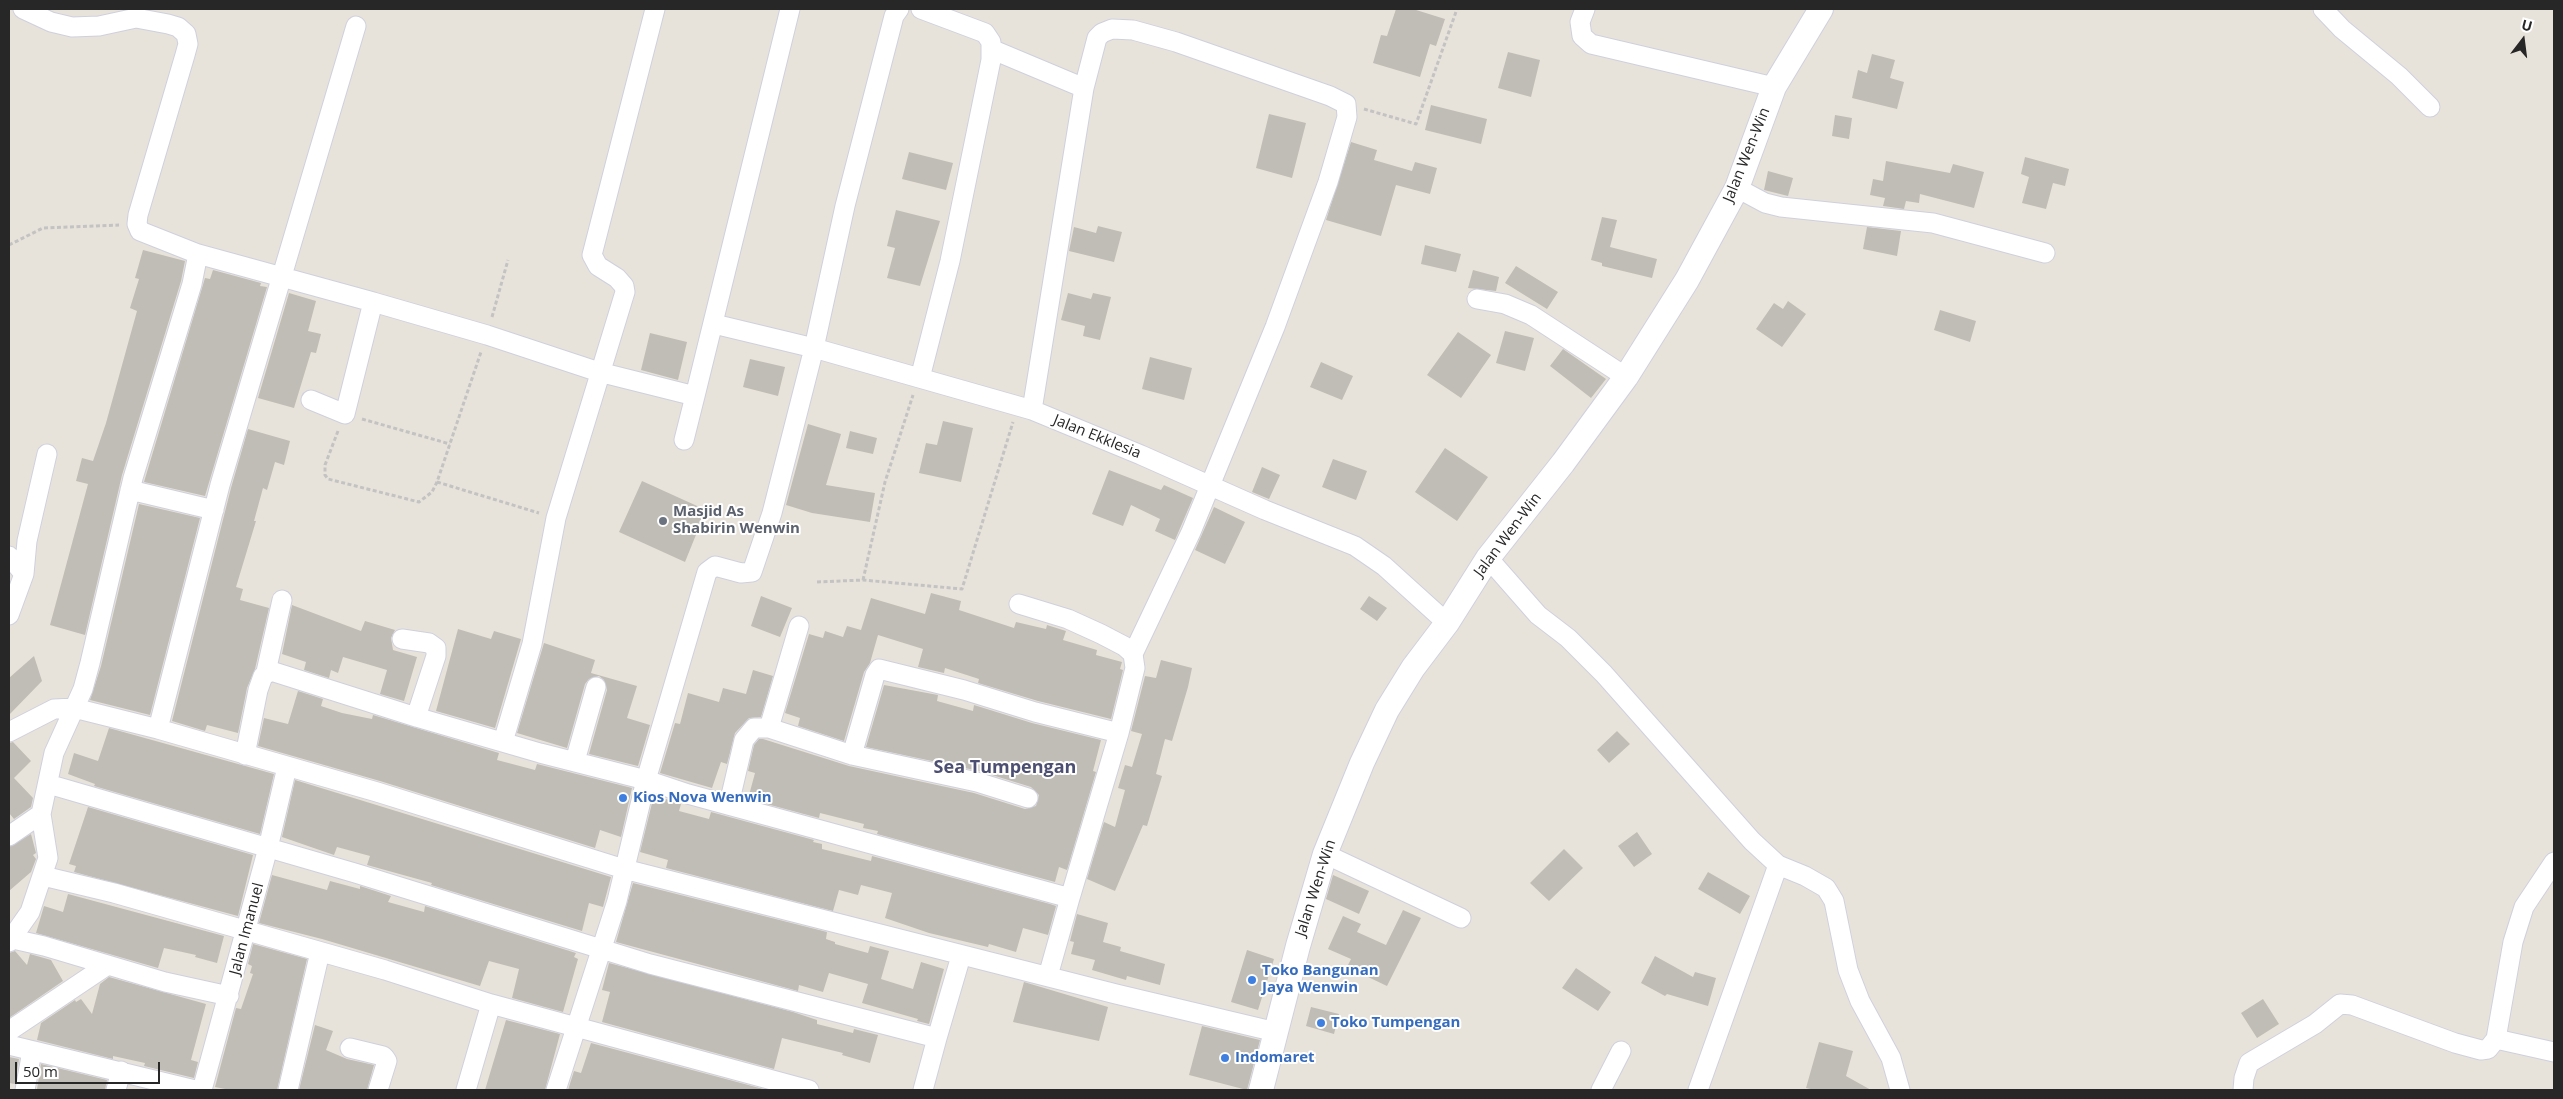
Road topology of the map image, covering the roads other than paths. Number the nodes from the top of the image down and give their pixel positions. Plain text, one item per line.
1 (23, 9) edge
2 (654, 9) edge
3 (790, 9) edge
4 (899, 9) edge
5 (921, 9) edge
6 (1585, 9) edge
7 (1821, 9) edge
8 (2323, 9) edge
9 (356, 26) dead end
10 (991, 49) junction
11 (1774, 87) junction
12 (1084, 88) junction
13 (2430, 107) dead end
14 (1737, 188) junction
15 (2045, 253) dead end
16 (198, 254) junction
17 (282, 276) junction
18 (1478, 299) dead end
19 (374, 302) junction
20 (714, 324) junction
21 (814, 348) junction
22 (599, 372) junction
23 (1626, 377) junction
24 (920, 378) junction
25 (695, 396) junction
26 (310, 400) dead end
27 (1025, 409) junction
28 (684, 440) dead end
29 (47, 454) dead end
30 (1209, 485) junction
31 (130, 490) junction
32 (214, 510) junction
33 (9, 556) edge
34 (1488, 558) junction
35 (24, 574) junction
36 (282, 600) dead end
37 (1019, 604) dead end
38 (9, 615) edge
39 (1447, 624) junction
40 (799, 626) dead end
41 (402, 639) dead end
42 (1133, 654) junction
43 (266, 672) junction
44 (596, 687) dead end
45 (74, 708) junction
46 (416, 717) junction
47 (769, 728) junction
48 (158, 729) junction
49 (9, 732) edge
50 (1119, 733) junction
51 (503, 742) junction
52 (852, 754) junction
53 (245, 756) junction
54 (575, 761) junction
55 (287, 767) junction
56 (646, 780) junction
57 (48, 784) junction
58 (1028, 798) dead end
59 (729, 804) junction
60 (40, 814) junction
61 (9, 836) edge
62 (268, 848) junction
63 (1325, 854) junction
64 (2554, 862) edge
65 (1778, 865) junction
66 (624, 869) junction
67 (43, 876) junction
68 (1070, 898) junction
69 (1462, 918) dead end
70 (246, 930) junction
71 (11, 940) edge
72 (602, 948) junction
73 (320, 952) junction
74 (961, 956) junction
75 (106, 966) junction
76 (1048, 976) junction
77 (228, 996) junction
78 (492, 1004) junction
79 (577, 1028) junction
80 (9, 1031) edge
81 (1276, 1032) junction
82 (937, 1038) junction
83 (2496, 1039) junction
84 (9, 1045) edge
85 (350, 1048) dead end
86 (32, 1051) junction
87 (1621, 1051) dead end
88 (2554, 1052) edge
89 (121, 1072) junction
90 (25, 1090) edge
91 (116, 1090) edge
92 (195, 1090) edge
93 (202, 1090) edge
94 (288, 1090) edge
95 (378, 1090) edge
96 (466, 1090) edge
97 (556, 1090) edge
98 (808, 1090) edge
99 (923, 1090) edge
100 (1261, 1090) edge
101 (1601, 1090) edge
102 (1698, 1090) edge
103 (1900, 1090) edge
104 (2243, 1090) edge

1 - 16 street
2 - 22 street
3 - 20 street
4 - 21 street
5 - 10 street
6 - 11 street
7 - 11 street, Jalan Wen-Win
8 - 13 street
9 - 17 street
10 - 12 street
10 - 24 street
11 - 14 street, Jalan Wen-Win
12 - 27 street
12 - 30 street
14 - 15 street
14 - 23 street, Jalan Wen-Win
16 - 17 street
16 - 31 street
17 - 19 street
17 - 32 street
18 - 23 street
19 - 22 street
19 - 26 street
20 - 21 street, Jalan Ekklesia
20 - 25 street
21 - 24 street, Jalan Ekklesia
21 - 56 street
22 - 25 street
22 - 51 street
23 - 34 street, Jalan Wen-Win
24 - 27 street, Jalan Ekklesia
25 - 28 street
27 - 30 street, Jalan Ekklesia
29 - 35 street
30 - 39 street, Jalan Ekklesia
30 - 42 street
31 - 32 street
31 - 45 street
32 - 48 street
33 - 35 street
34 - 39 street, Jalan Wen-Win
34 - 65 street
35 - 38 street
36 - 43 street
37 - 42 street
39 - 63 street, Jalan Wen-Win
40 - 47 street
41 - 46 street
42 - 50 street
43 - 46 street
43 - 53 street
44 - 54 street
45 - 48 street
45 - 49 street
45 - 57 street
46 - 51 street
47 - 52 street
47 - 59 street
48 - 53 street
50 - 52 street
50 - 68 street
51 - 54 street
52 - 58 street
53 - 55 street
54 - 56 street
55 - 62 street, Jalan Imanuel
55 - 66 street
56 - 59 street
56 - 66 street
57 - 60 street
57 - 62 street
59 - 68 street
60 - 61 street
60 - 67 street
62 - 70 street, Jalan Imanuel
62 - 72 street
63 - 69 street
63 - 81 street, Jalan Wen-Win
64 - 83 street
65 - 102 street
65 - 103 street
66 - 72 street
66 - 74 street
67 - 70 street
67 - 71 street
68 - 76 street
70 - 73 street
70 - 77 street, Jalan Imanuel
71 - 75 street
72 - 79 street
72 - 82 street
73 - 78 street
73 - 94 street
74 - 76 street
74 - 82 street
75 - 77 street
75 - 80 street
76 - 81 street
77 - 93 street, Jalan Imanuel
78 - 79 street
78 - 96 street
79 - 97 street
79 - 98 street
81 - 100 street, Jalan Wen-Win
82 - 99 street
83 - 88 street
83 - 104 street
84 - 86 street
85 - 95 street
86 - 89 street
86 - 90 street
87 - 101 street
89 - 91 street
89 - 92 street

